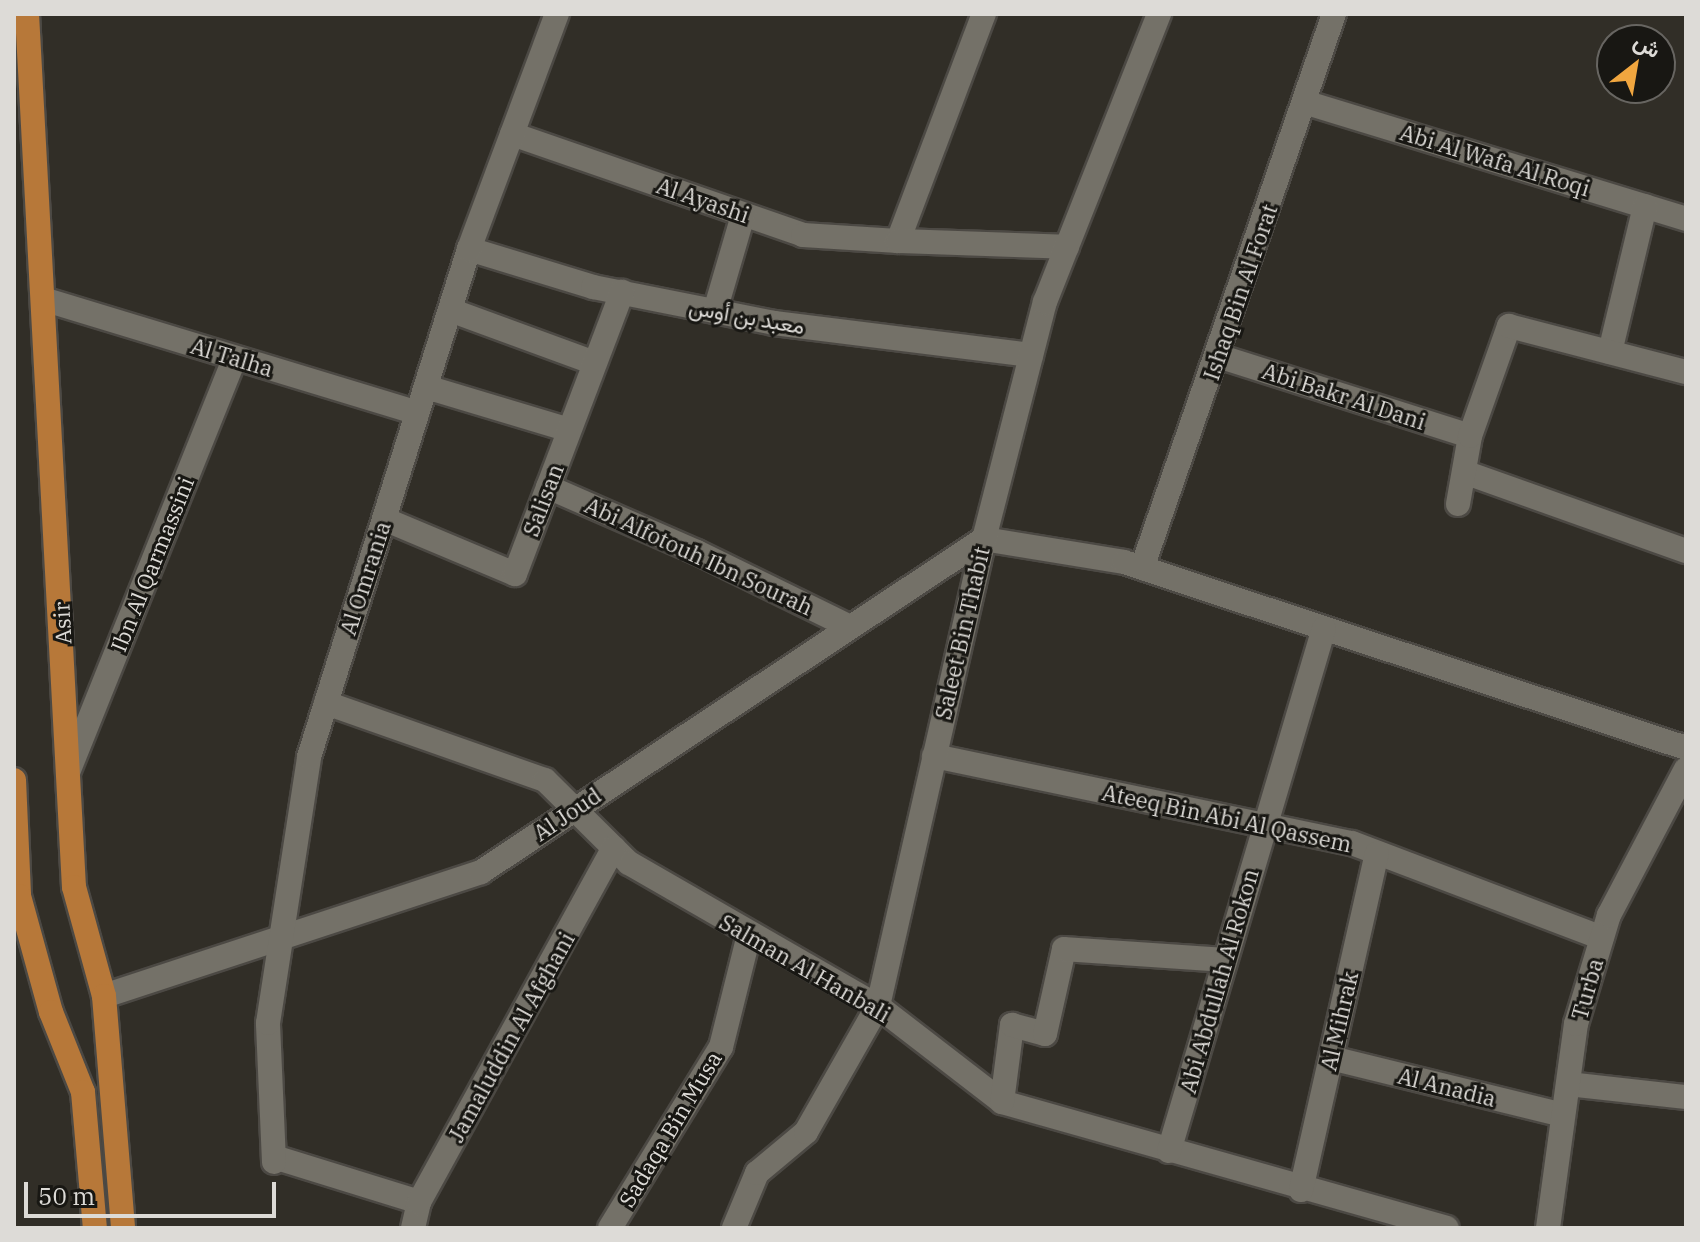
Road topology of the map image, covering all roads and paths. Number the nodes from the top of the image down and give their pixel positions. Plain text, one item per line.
1 (27, 14) edge
2 (557, 14) edge
3 (984, 14) edge
4 (1159, 14) edge
5 (1334, 14) edge
6 (1304, 102) junction
7 (512, 134) junction
8 (1645, 206) junction
9 (743, 215) junction
10 (1686, 219) edge
11 (898, 241) junction
12 (1067, 247) junction
13 (469, 249) junction
14 (622, 292) junction
15 (46, 300) junction
16 (450, 310) junction
17 (715, 311) junction
18 (1610, 352) junction
19 (1031, 355) junction
20 (1218, 356) junction
21 (235, 358) junction
22 (595, 363) junction
23 (1686, 372) edge
24 (426, 387) junction
25 (417, 413) junction
26 (569, 430) junction
27 (1470, 436) junction
28 (1464, 472) junction
29 (548, 487) junction
30 (1458, 504) dead end
31 (384, 519) junction
32 (984, 539) junction
33 (1686, 551) edge
34 (1142, 568) junction
35 (850, 627) junction
36 (1324, 628) junction
37 (326, 703) junction
38 (1686, 748) edge
39 (934, 756) junction
40 (1686, 769) edge
41 (69, 770) junction
42 (14, 780) edge
43 (574, 810) junction
44 (1264, 828) junction
45 (614, 848) junction
46 (1377, 853) junction
47 (749, 935) junction
48 (1602, 938) junction
49 (281, 941) junction
50 (1225, 960) junction
51 (104, 996) junction
52 (878, 1006) junction
53 (1331, 1058) junction
54 (1568, 1084) junction
55 (1686, 1097) edge
56 (1002, 1102) junction
57 (1563, 1115) junction
58 (1169, 1151) junction
59 (1301, 1190) junction
60 (419, 1202) junction
61 (95, 1228) edge
62 (123, 1228) edge
63 (413, 1228) edge
64 (610, 1228) edge
65 (734, 1228) edge
66 (1446, 1228) edge
67 (1548, 1228) edge

1 - 15 main road, Asir
2 - 7 street, Al Omrania
3 - 11 street
4 - 12 street, Saleet Bin Thabit
5 - 6 street, Ishaq Bin Al Forat
6 - 8 street, Abi Al Wafa Al Roqi
6 - 20 street, Ishaq Bin Al Forat
7 - 9 street, Al Ayashi
7 - 13 street, Al Omrania
8 - 10 street, Abi Al Wafa Al Roqi
8 - 18 street
9 - 11 street, Al Ayashi
9 - 17 street
11 - 12 street, Al Ayashi
12 - 19 street, Saleet Bin Thabit
13 - 14 street, معبد بن أوس
13 - 16 street, Al Omrania
14 - 17 street, معبد بن أوس
14 - 22 street, Salisan
15 - 21 street, Al Talha
15 - 41 main road, Asir
16 - 22 street
16 - 24 street, Al Omrania
17 - 19 street, معبد بن أوس
18 - 23 street
18 - 27 street
19 - 32 street, Saleet Bin Thabit
20 - 27 street, Abi Bakr Al Dani
20 - 34 street, Ishaq Bin Al Forat
21 - 25 street, Al Talha
21 - 41 street, Ibn Al Qarmassini
22 - 26 street, Salisan
24 - 25 street, Al Omrania
24 - 26 street
25 - 31 street, Al Omrania
26 - 29 street, Salisan
27 - 28 street
28 - 30 street
28 - 33 street
29 - 31 street, Salisan
29 - 35 street, Abi Alfotouh Ibn Sourah
31 - 37 street, Al Omrania
32 - 34 street
32 - 35 street, Al Joud
32 - 39 street, Saleet Bin Thabit
34 - 36 street
35 - 43 street, Al Joud
36 - 38 street
36 - 44 street, Abi Abdullah Al Rokon
37 - 43 street, Salman Al Hanbali
37 - 49 street, Al Omrania
39 - 44 street, Ateeq Bin Abi Al Qassem
39 - 52 street, Saleet Bin Thabit
40 - 48 street, Turba
41 - 51 main road, Asir
42 - 61 main road
43 - 45 street, Salman Al Hanbali
43 - 49 street, Al Joud
44 - 46 street, Ateeq Bin Abi Al Qassem
44 - 50 street, Abi Abdullah Al Rokon
45 - 47 street, Salman Al Hanbali
45 - 60 street, Jamaluddin Al Afghani
46 - 48 street, Ateeq Bin Abi Al Qassem
46 - 53 street, Al Mihrak
47 - 52 street, Salman Al Hanbali
47 - 64 street, Sadaqa Bin Musa
48 - 54 street, Turba
49 - 51 street, Al Joud
49 - 60 street, Al Omrania
50 - 56 street
50 - 58 street, Abi Abdullah Al Rokon
51 - 62 main road, Asir
52 - 56 street, Salman Al Hanbali
52 - 65 street, Saleet Bin Thabit
53 - 57 street, Al Anadia
53 - 59 street, Al Mihrak
54 - 55 street
54 - 57 street, Turba
56 - 58 street, Salman Al Hanbali
57 - 67 street, Turba
58 - 59 street, Salman Al Hanbali
59 - 66 street, Salman Al Hanbali
60 - 63 street, Jamaluddin Al Afghani

